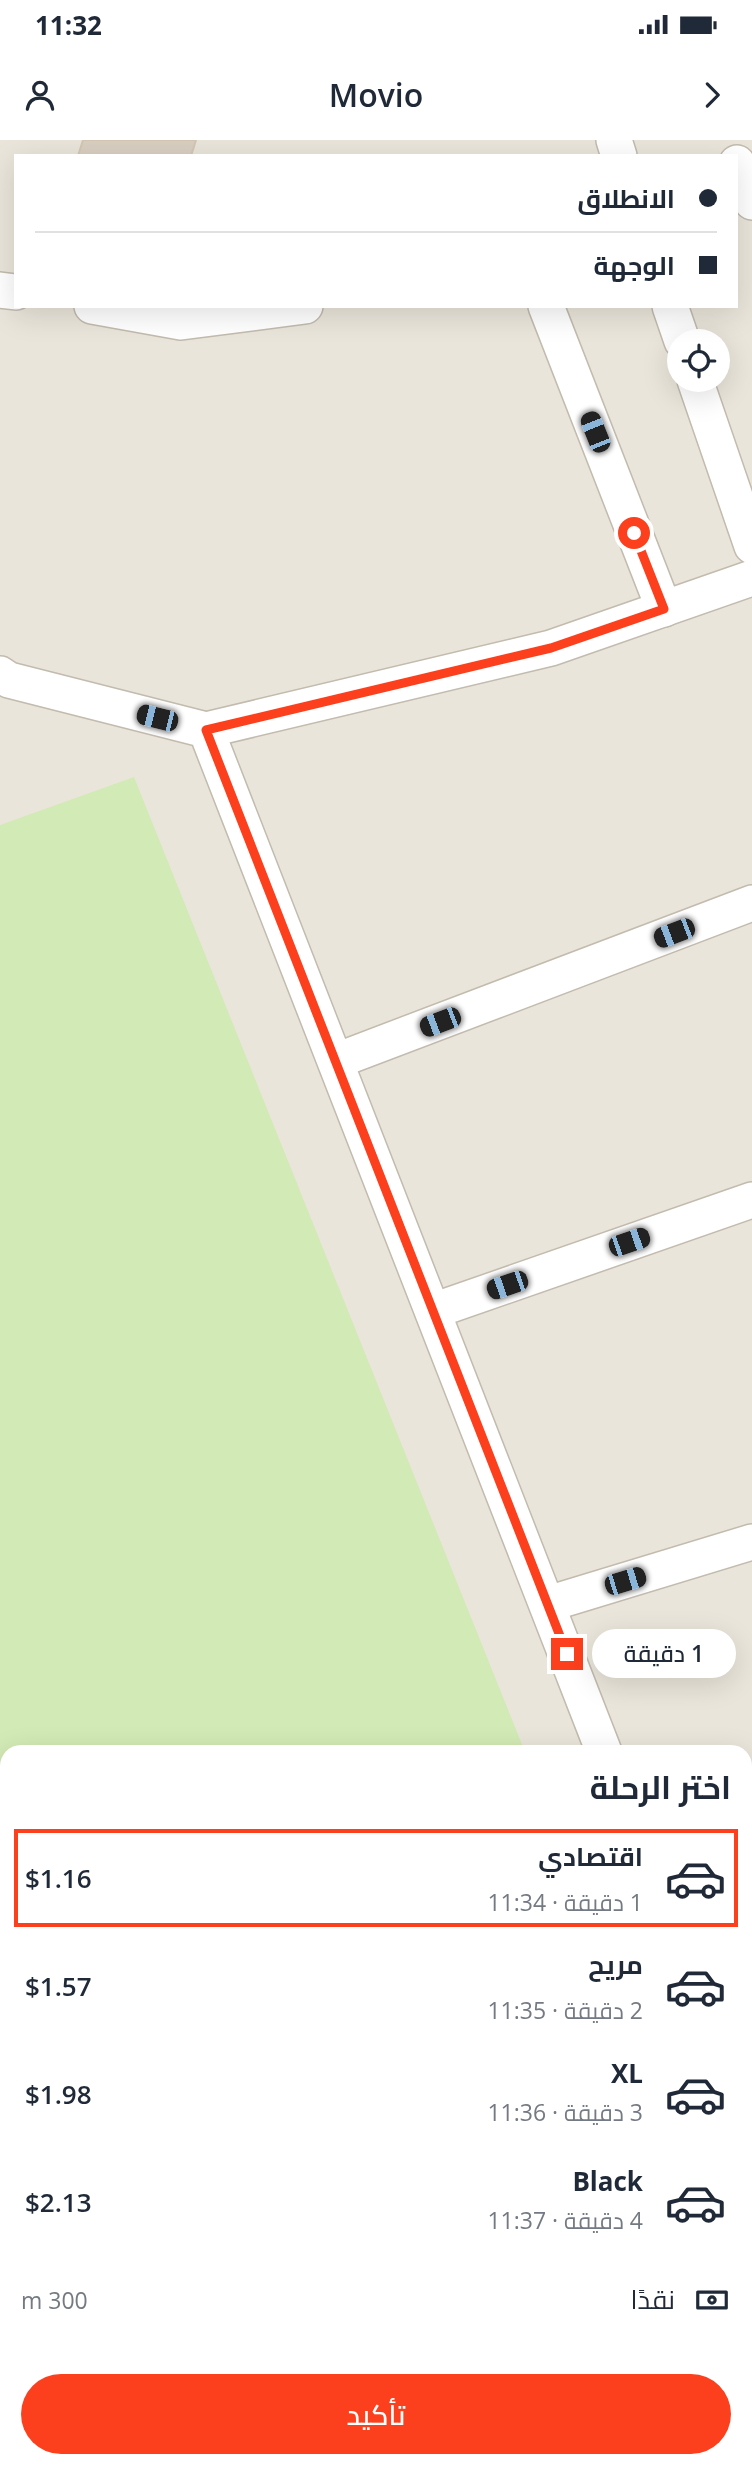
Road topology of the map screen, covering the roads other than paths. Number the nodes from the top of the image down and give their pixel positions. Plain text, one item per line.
1 (103, 308) edge
2 (290, 308) edge
3 (547, 308) edge
4 (671, 308) edge
5 (678, 329) edge
6 (699, 392) edge
7 (752, 546) edge
8 (752, 578) edge
9 (664, 609) junction
10 (0, 674) edge
11 (206, 730) junction
12 (752, 903) edge
13 (336, 1061) junction
14 (752, 1200) edge
15 (433, 1311) junction
16 (752, 1542) edge
17 (548, 1604) junction
18 (601, 1745) edge

1 - 2 street
3 - 9 street
4 - 5 street
6 - 7 street
8 - 9 street
9 - 11 street
10 - 11 street
11 - 13 street
12 - 13 street
13 - 15 street
14 - 15 street
15 - 17 street
16 - 17 street
17 - 18 street

